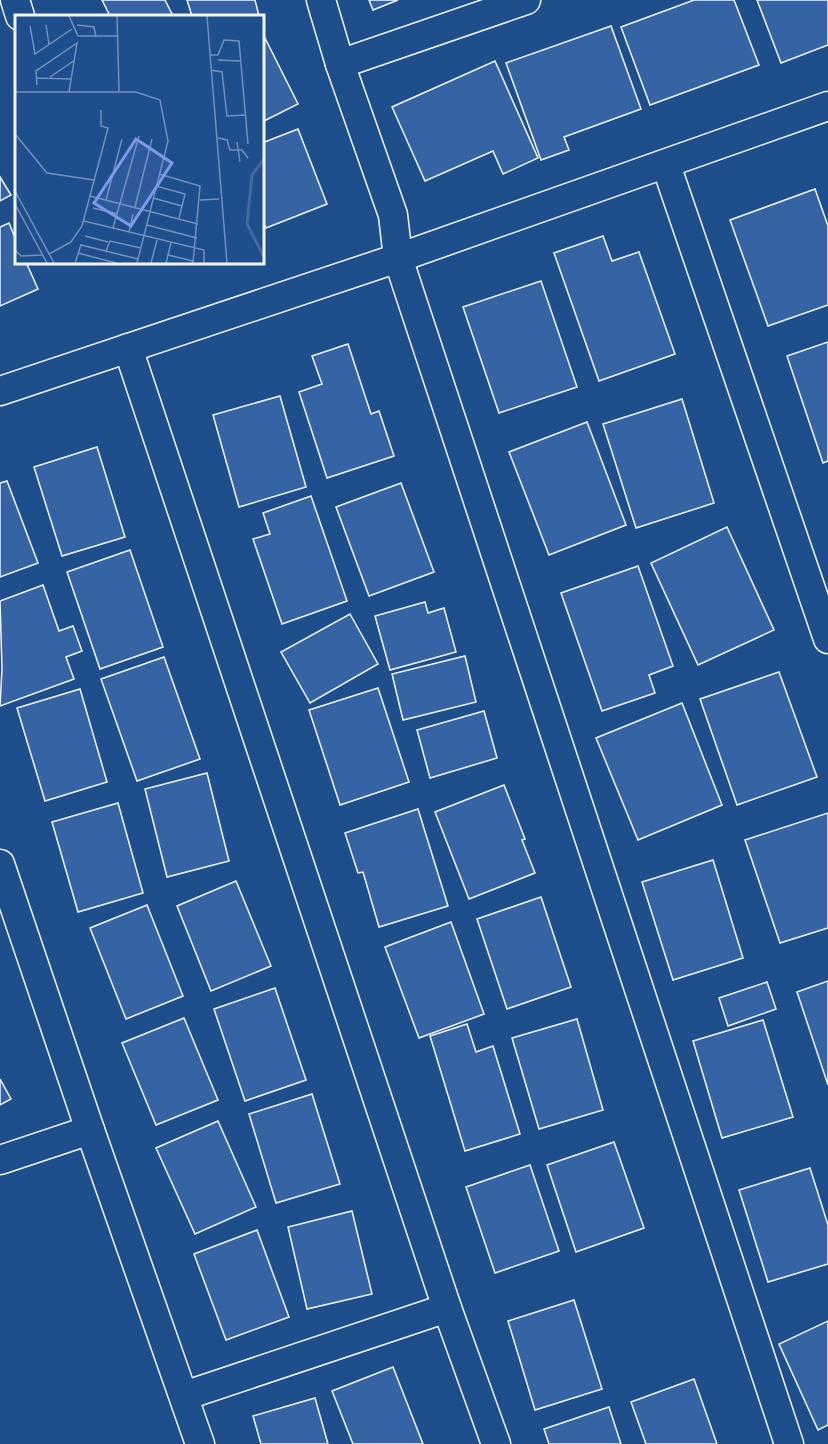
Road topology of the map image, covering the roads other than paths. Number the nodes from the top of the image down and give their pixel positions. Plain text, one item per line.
1 (15, 0) edge
2 (321, 0) edge
3 (526, 0) edge
4 (20, 15) edge
5 (340, 64) junction
6 (828, 106) edge
7 (666, 165) junction
8 (398, 258) junction
9 (128, 348) junction
10 (0, 391) edge
11 (828, 639) edge
12 (0, 864) edge
13 (7, 909) edge
14 (90, 1130) junction
15 (0, 1160) edge
16 (447, 1308) junction
17 (184, 1396) junction
18 (200, 1444) edge
19 (496, 1444) edge
20 (789, 1444) edge

1 - 4 street
2 - 5 street
3 - 5 street
5 - 8 street
6 - 7 street
7 - 8 street
7 - 11 street
8 - 9 street
8 - 20 street
9 - 10 street
9 - 16 street
12 - 13 street
13 - 14 street
14 - 15 street
14 - 17 street
16 - 17 street
16 - 19 street
17 - 18 street

